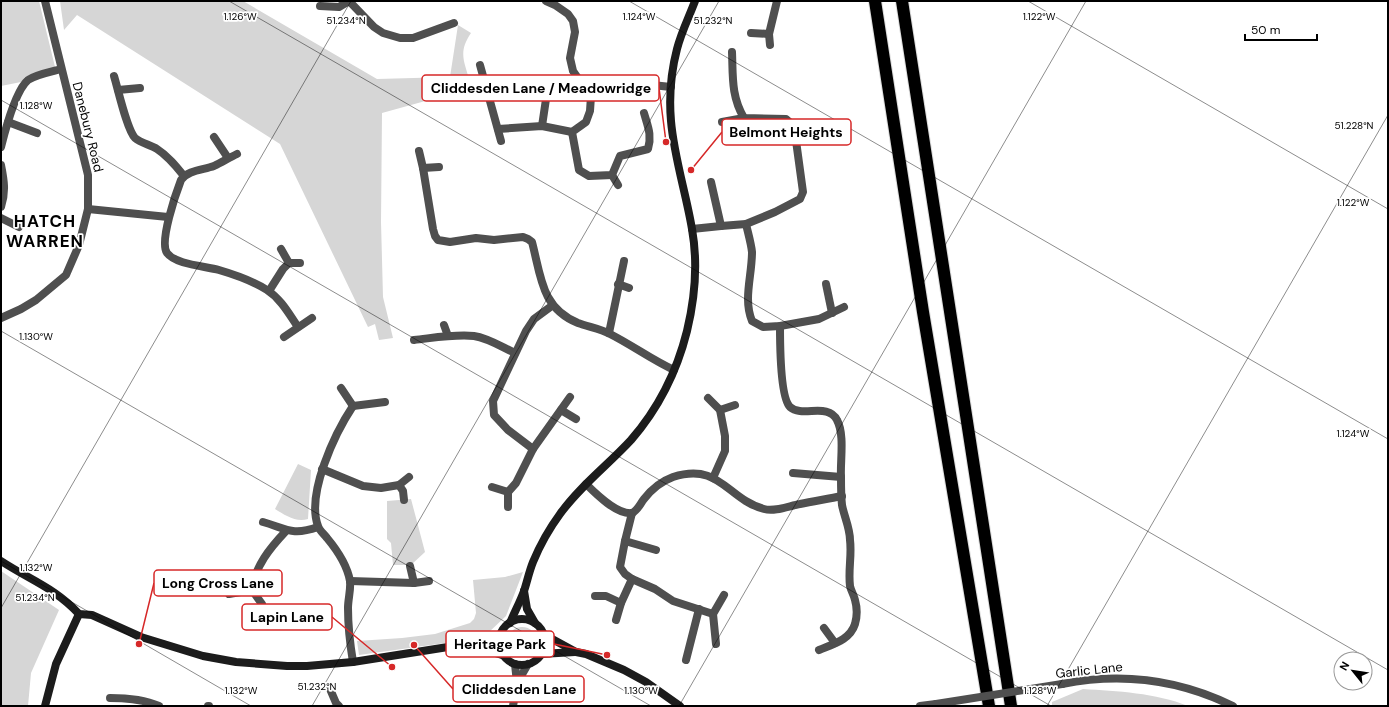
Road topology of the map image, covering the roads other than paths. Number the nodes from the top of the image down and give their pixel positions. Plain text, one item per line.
1 (45, 1) edge
2 (349, 1) edge
3 (546, 1) edge
4 (695, 1) edge
5 (777, 1) edge
6 (874, 1) edge
7 (902, 1) edge
8 (319, 6) edge
9 (454, 23) dead end
10 (436, 29) junction
11 (751, 33) dead end
12 (769, 34) junction
13 (442, 36) dead end
14 (770, 45) dead end
15 (732, 52) dead end
16 (480, 64) dead end
17 (61, 69) junction
18 (114, 76) dead end
19 (549, 79) dead end
20 (671, 87) junction
21 (140, 88) dead end
22 (595, 88) junction
23 (118, 90) junction
24 (644, 112) dead end
25 (744, 118) junction
26 (8, 122) junction
27 (722, 122) dead end
28 (542, 126) junction
29 (498, 129) junction
30 (572, 132) junction
31 (37, 133) dead end
32 (214, 137) dead end
33 (501, 141) dead end
34 (1, 147) edge
35 (419, 151) dead end
36 (237, 154) dead end
37 (228, 158) junction
38 (1, 165) edge
39 (438, 167) dead end
40 (423, 168) junction
41 (612, 175) junction
42 (184, 176) junction
43 (711, 182) dead end
44 (618, 184) dead end
45 (1, 207) edge
46 (88, 209) junction
47 (168, 217) junction
48 (1, 218) edge
49 (746, 224) junction
50 (721, 226) junction
51 (19, 227) dead end
52 (692, 230) junction
53 (281, 249) dead end
54 (624, 261) dead end
55 (289, 263) junction
56 (300, 263) dead end
57 (618, 284) junction
58 (826, 284) dead end
59 (629, 288) dead end
60 (268, 291) junction
61 (553, 305) junction
62 (844, 307) dead end
63 (832, 313) junction
64 (1, 318) edge
65 (312, 318) dead end
66 (444, 325) dead end
67 (780, 326) junction
68 (298, 327) junction
69 (609, 333) junction
70 (448, 336) junction
71 (284, 337) dead end
72 (414, 340) dead end
73 (515, 353) junction
74 (674, 370) junction
75 (341, 388) dead end
76 (570, 397) dead end
77 (708, 398) dead end
78 (385, 402) dead end
79 (735, 405) dead end
80 (353, 406) junction
81 (561, 410) junction
82 (720, 410) junction
83 (576, 419) dead end
84 (534, 449) junction
85 (322, 469) junction
86 (793, 473) dead end
87 (409, 477) dead end
88 (841, 477) junction
89 (713, 478) junction
90 (399, 484) junction
91 (586, 484) junction
92 (492, 487) dead end
93 (508, 492) junction
94 (842, 496) junction
95 (404, 500) dead end
96 (508, 507) dead end
97 (632, 513) junction
98 (263, 522) dead end
99 (318, 527) junction
100 (286, 531) junction
101 (625, 541) junction
102 (656, 550) dead end
103 (1, 561) edge
104 (410, 566) dead end
105 (632, 579) junction
106 (350, 581) junction
107 (430, 581) dead end
108 (414, 583) junction
109 (252, 590) junction
110 (524, 591) junction
111 (230, 594) dead end
112 (724, 595) dead end
113 (596, 596) dead end
114 (621, 603) junction
115 (262, 604) dead end
116 (699, 609) junction
117 (79, 614) junction
118 (713, 614) junction
119 (616, 620) dead end
120 (510, 623) junction
121 (535, 624) junction
122 (824, 628) dead end
123 (543, 634) junction
124 (500, 635) junction
125 (716, 644) dead end
126 (834, 644) junction
127 (468, 645) junction
128 (819, 650) dead end
129 (576, 652) junction
130 (502, 654) junction
131 (541, 654) junction
132 (686, 660) dead end
133 (352, 662) junction
134 (514, 664) junction
135 (528, 664) junction
136 (517, 683) junction
137 (330, 689) dead end
138 (110, 698) dead end
139 (45, 706) edge
140 (158, 706) edge
141 (339, 706) edge
142 (513, 706) edge
143 (680, 706) edge
144 (920, 706) edge
145 (989, 706) edge
146 (1011, 706) edge
147 (1233, 706) edge

1 - 17 street, Danebury Road
2 - 8 street
2 - 10 street
3 - 22 street
4 - 20 street
5 - 12 street
6 - 145 highway
7 - 146 highway
9 - 10 street
10 - 13 street
11 - 12 street
12 - 14 street
15 - 25 street
16 - 29 street
17 - 26 street
17 - 46 street, Danebury Road
18 - 23 street
19 - 28 street
20 - 22 street
20 - 52 street
21 - 23 street
22 - 30 street
23 - 42 street
24 - 41 street
25 - 27 street
25 - 49 street
26 - 31 street
26 - 34 street
28 - 29 street
28 - 30 street
29 - 33 street
30 - 41 street
32 - 37 street
35 - 40 street
36 - 37 street
37 - 42 street
38 - 45 street
39 - 40 street
40 - 61 street
41 - 44 street
42 - 47 street
43 - 50 street
46 - 47 street
46 - 64 street, Danebury Road
47 - 60 street
48 - 51 street
49 - 50 street
49 - 67 street
50 - 52 street
52 - 74 street
53 - 55 street
54 - 57 street
55 - 56 street
55 - 60 street
57 - 59 street
57 - 69 street
58 - 63 street
60 - 68 street
61 - 69 street
61 - 73 street
62 - 63 street
63 - 67 street
65 - 68 street
66 - 70 street
67 - 88 street
68 - 71 street
69 - 74 street
70 - 72 street
70 - 73 street
73 - 84 street
74 - 91 street
75 - 80 street
76 - 81 street
77 - 82 street
78 - 80 street
79 - 82 street
80 - 85 street
81 - 83 street
81 - 84 street
82 - 89 street
84 - 93 street
85 - 90 street
85 - 99 street
86 - 88 street
87 - 90 street
88 - 94 street
89 - 94 street
89 - 97 street
90 - 95 street
91 - 97 street
91 - 110 street
92 - 93 street
93 - 96 street
94 - 126 street
97 - 101 street
98 - 100 street
99 - 100 street
99 - 106 street
100 - 109 street
101 - 102 street
101 - 105 street
103 - 117 street
104 - 108 street
105 - 114 street
105 - 116 street
106 - 108 street
106 - 133 street
107 - 108 street
109 - 111 street
109 - 115 street
110 - 120 street
110 - 121 street
112 - 118 street
113 - 114 street
114 - 119 street
116 - 118 street
116 - 132 street
117 - 133 street
117 - 139 street
118 - 125 street
120 - 121 street
120 - 124 street
121 - 123 street
122 - 126 street
123 - 129 street
123 - 131 street
124 - 127 street
124 - 130 street
126 - 128 street
127 - 130 street
127 - 133 street
129 - 131 street
129 - 143 street
130 - 134 street
131 - 135 street
134 - 135 street
134 - 136 street
135 - 136 street
136 - 142 street
137 - 141 street
138 - 140 street
144 - 147 street, Garlic Lane, bridge

